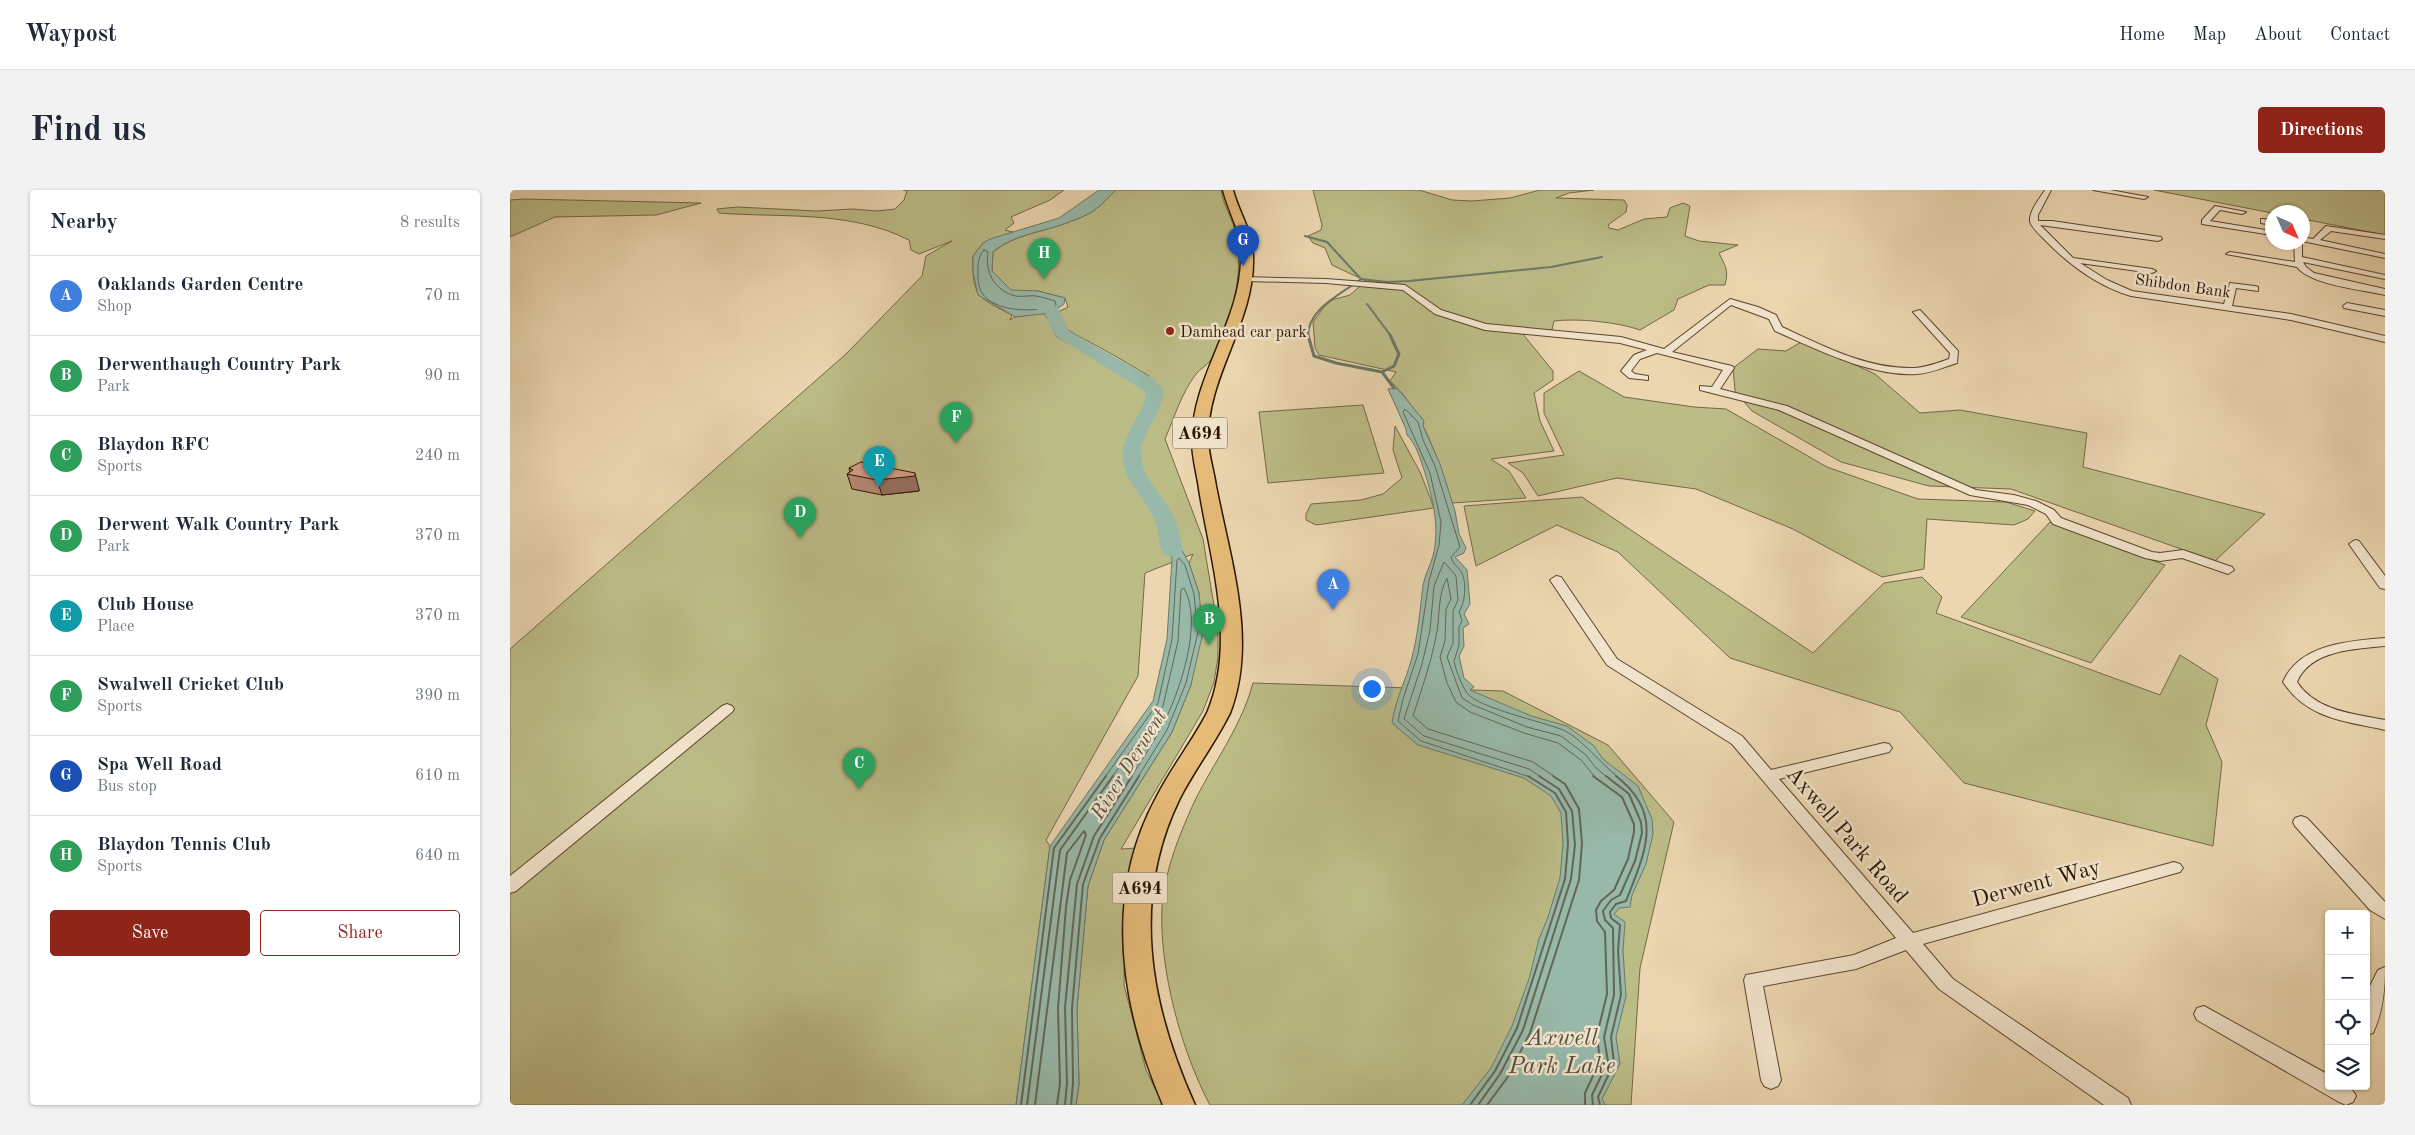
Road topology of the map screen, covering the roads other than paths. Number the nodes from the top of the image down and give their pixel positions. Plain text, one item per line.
1 (1228, 190) edge
2 (2048, 190) edge
3 (2096, 190) edge
4 (2144, 197) dead end
5 (2242, 212) dead end
6 (2034, 222) junction
7 (2265, 232) edge
8 (2385, 237) edge
9 (2158, 239) dead end
10 (2310, 241) edge
11 (2314, 242) junction
12 (2297, 250) edge
13 (2230, 254) dead end
14 (2385, 256) edge
15 (2074, 260) junction
16 (2300, 262) junction
17 (2152, 271) dead end
18 (2385, 277) edge
19 (1246, 279) junction
20 (2255, 289) dead end
21 (2385, 292) edge
22 (2228, 306) junction
23 (2347, 306) dead end
24 (1917, 312) dead end
25 (2385, 313) edge
26 (2385, 340) edge
27 (1661, 352) junction
28 (1645, 378) dead end
29 (2355, 544) dead end
30 (2228, 570) dead end
31 (1556, 580) dead end
32 (2385, 585) edge
33 (2385, 642) edge
34 (727, 708) dead end
35 (2385, 725) edge
36 (1884, 748) dead end
37 (1768, 776) junction
38 (2301, 822) dead end
39 (2174, 868) dead end
40 (510, 886) edge
41 (2385, 912) edge
42 (1909, 941) junction
43 (2385, 975) edge
44 (2204, 1014) dead end
45 (2370, 1014) edge
46 (1771, 1080) dead end
47 (2339, 1092) edge
48 (1179, 1105) edge
49 (2122, 1105) edge

1 - 19 main road, A694
2 - 6 street
3 - 4 street
5 - 7 street
6 - 9 street
6 - 15 street, Shibdon Bank
8 - 11 street
10 - 11 street
11 - 14 street
12 - 16 street
13 - 16 street
15 - 17 street
15 - 22 street, Shibdon Bank
16 - 18 street
16 - 21 street
19 - 27 street
19 - 48 main road, A694
20 - 22 street
22 - 26 street, Shibdon Bank
23 - 25 street
24 - 27 street
27 - 28 street
27 - 30 street
29 - 32 street
31 - 37 street, Axwell Park Road
33 - 35 street
34 - 40 street
36 - 37 street
37 - 42 street, Axwell Park Road
38 - 41 street
39 - 42 street, Derwent Way
42 - 46 street, Derwent Way
42 - 49 street, Axwell Park Road
43 - 45 street
44 - 47 street

